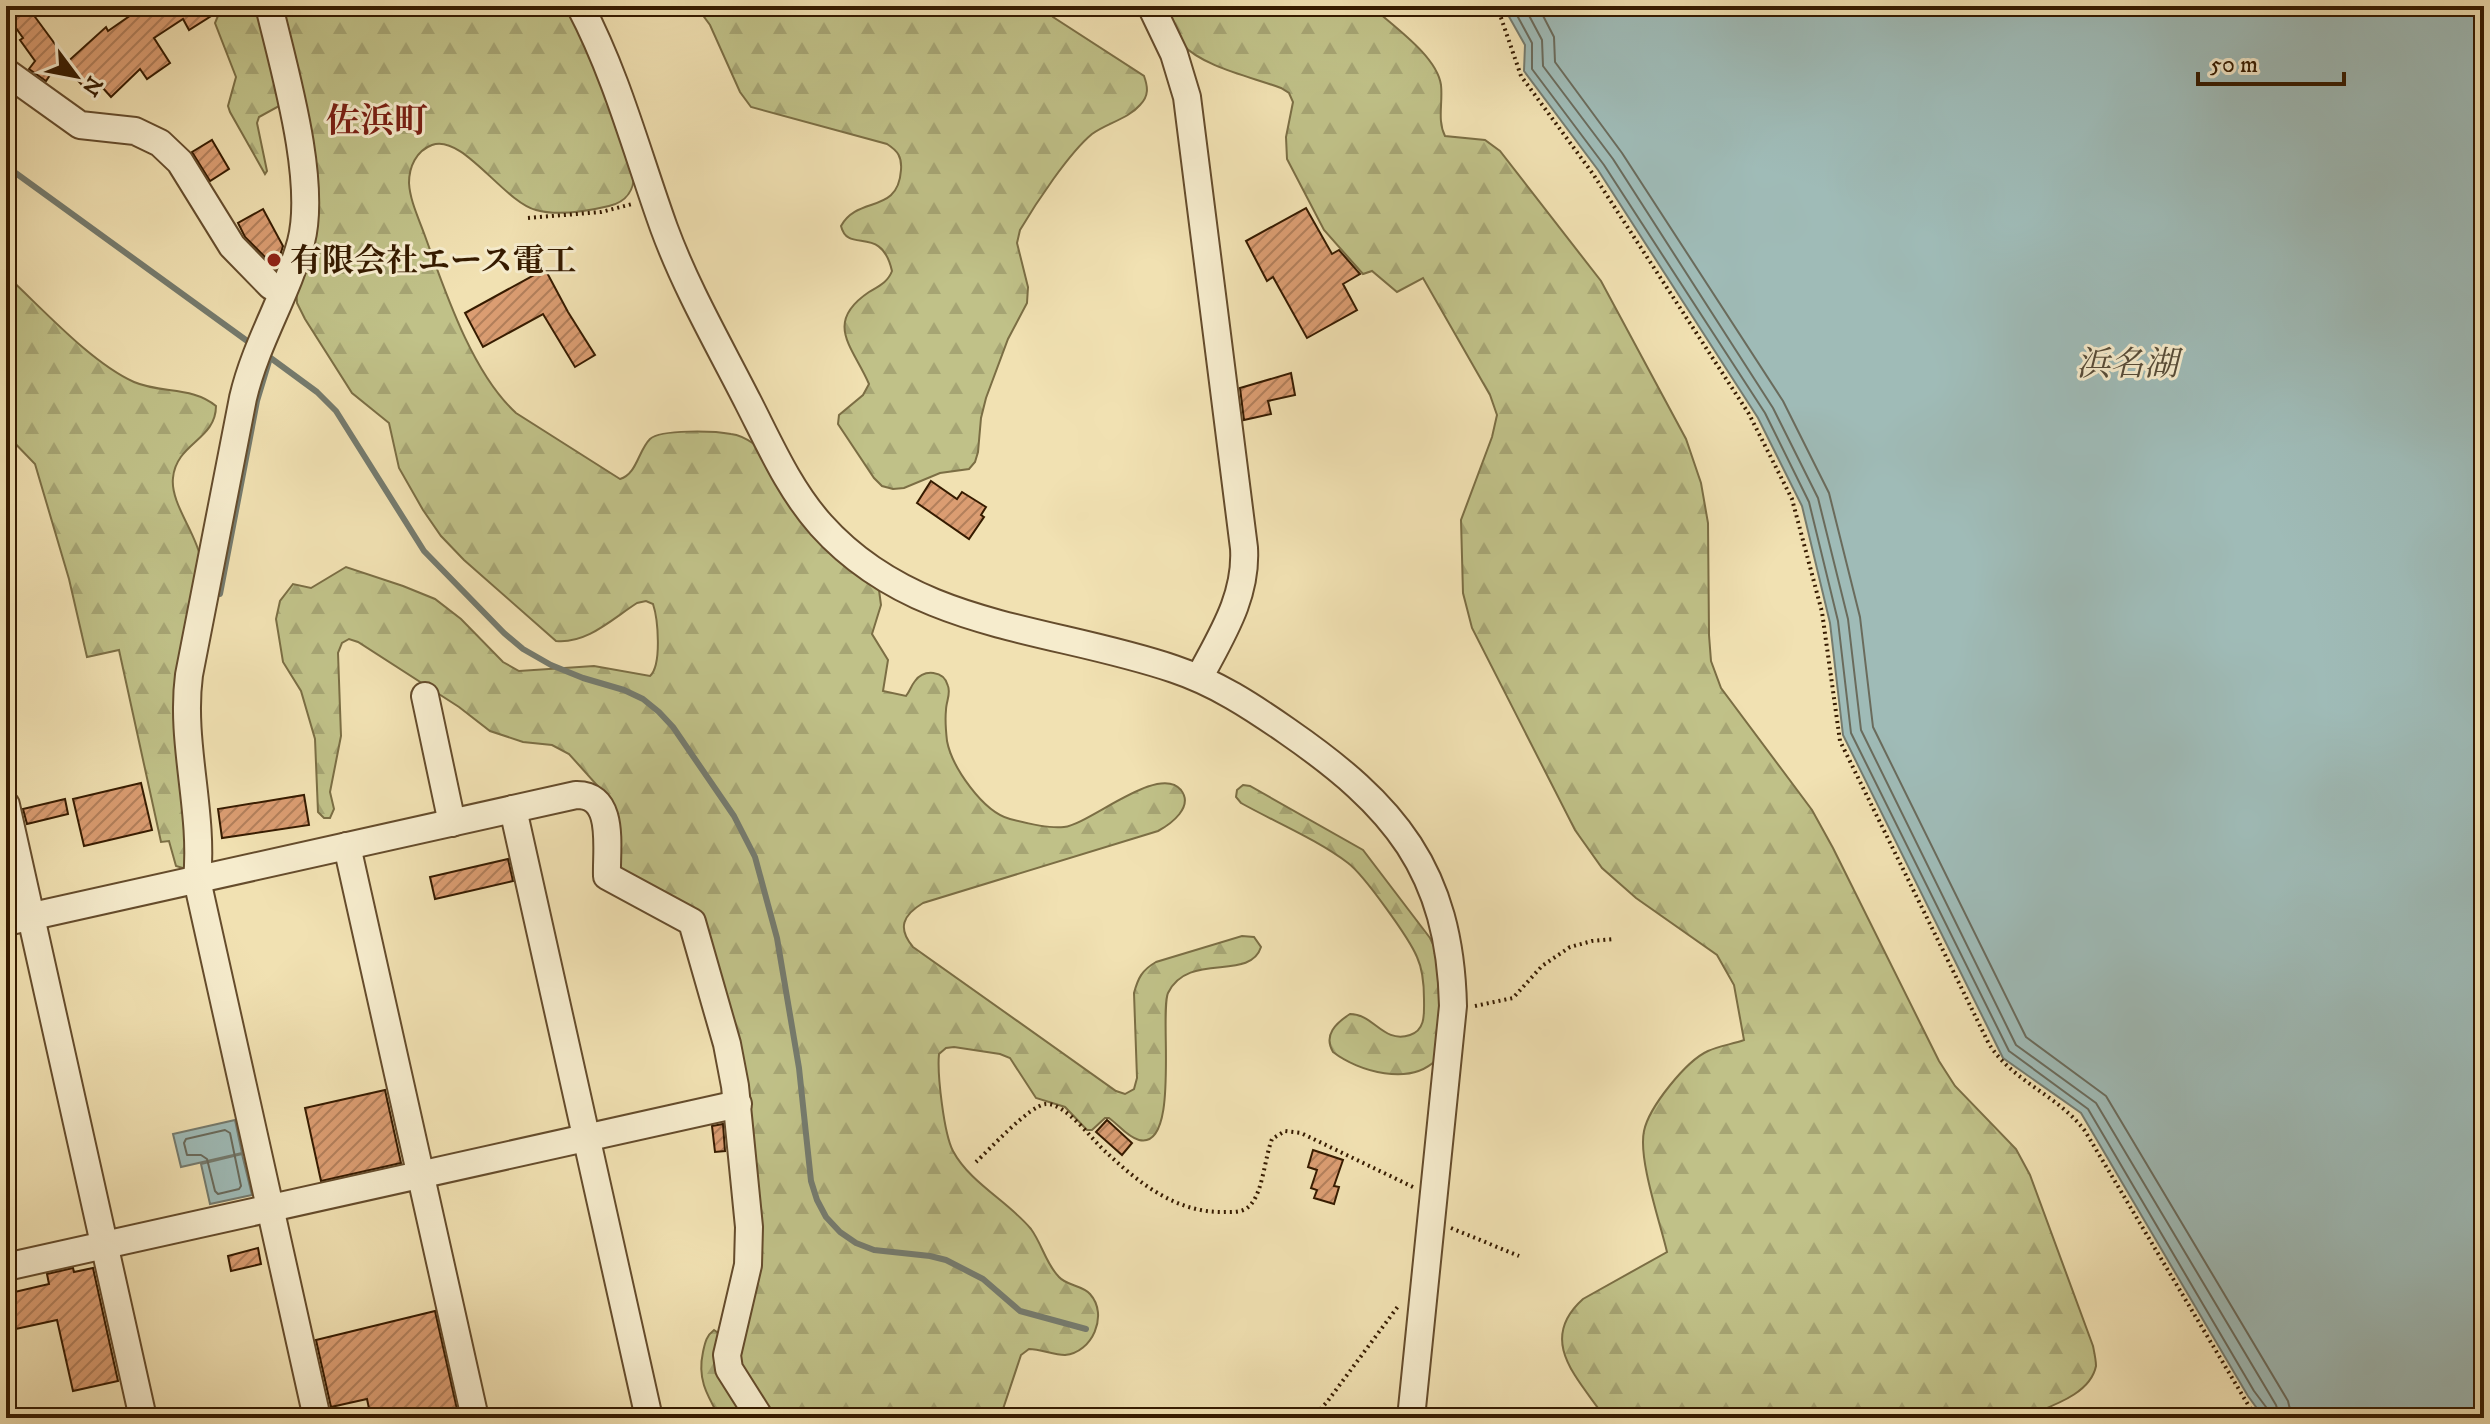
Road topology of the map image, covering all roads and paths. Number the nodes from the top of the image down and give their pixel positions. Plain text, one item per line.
1 (269, 6) edge
2 (580, 6) edge
3 (1151, 6) edge
4 (1497, 6) edge
5 (6, 72) edge
6 (653, 197) junction
7 (528, 218) dead end
8 (282, 290) junction
9 (1199, 678) junction
10 (425, 696) dead end
11 (6, 805) edge
12 (513, 809) junction
13 (452, 823) junction
14 (347, 846) junction
15 (197, 880) junction
16 (18, 919) edge
17 (1614, 939) dead end
18 (1453, 1007) junction
19 (738, 1104) junction
20 (586, 1138) junction
21 (976, 1162) dead end
22 (421, 1175) junction
23 (1435, 1191) junction
24 (270, 1208) junction
25 (1431, 1225) junction
26 (104, 1245) junction
27 (1519, 1256) dead end
28 (6, 1267) edge
29 (1424, 1294) junction
30 (143, 1418) edge
31 (317, 1418) edge
32 (475, 1418) edge
33 (649, 1418) edge
34 (760, 1418) edge
35 (1312, 1418) edge
36 (1411, 1418) edge
37 (2256, 1418) edge

1 - 8 street
2 - 6 street
3 - 9 street
4 - 37 path
5 - 8 street
6 - 7 path
6 - 9 street
8 - 15 street
9 - 18 street
10 - 13 street
11 - 16 street
12 - 13 street
12 - 19 street
12 - 20 street
13 - 14 street
14 - 15 street
14 - 22 street
15 - 16 street
15 - 24 street
16 - 26 street
17 - 18 path
18 - 23 street
19 - 20 street
19 - 34 street
20 - 22 street
20 - 33 street
21 - 23 path
22 - 24 street
22 - 32 street
23 - 25 street
24 - 26 street
24 - 31 street
25 - 27 path
25 - 29 street
26 - 28 street
26 - 30 street
29 - 35 path
29 - 36 street

